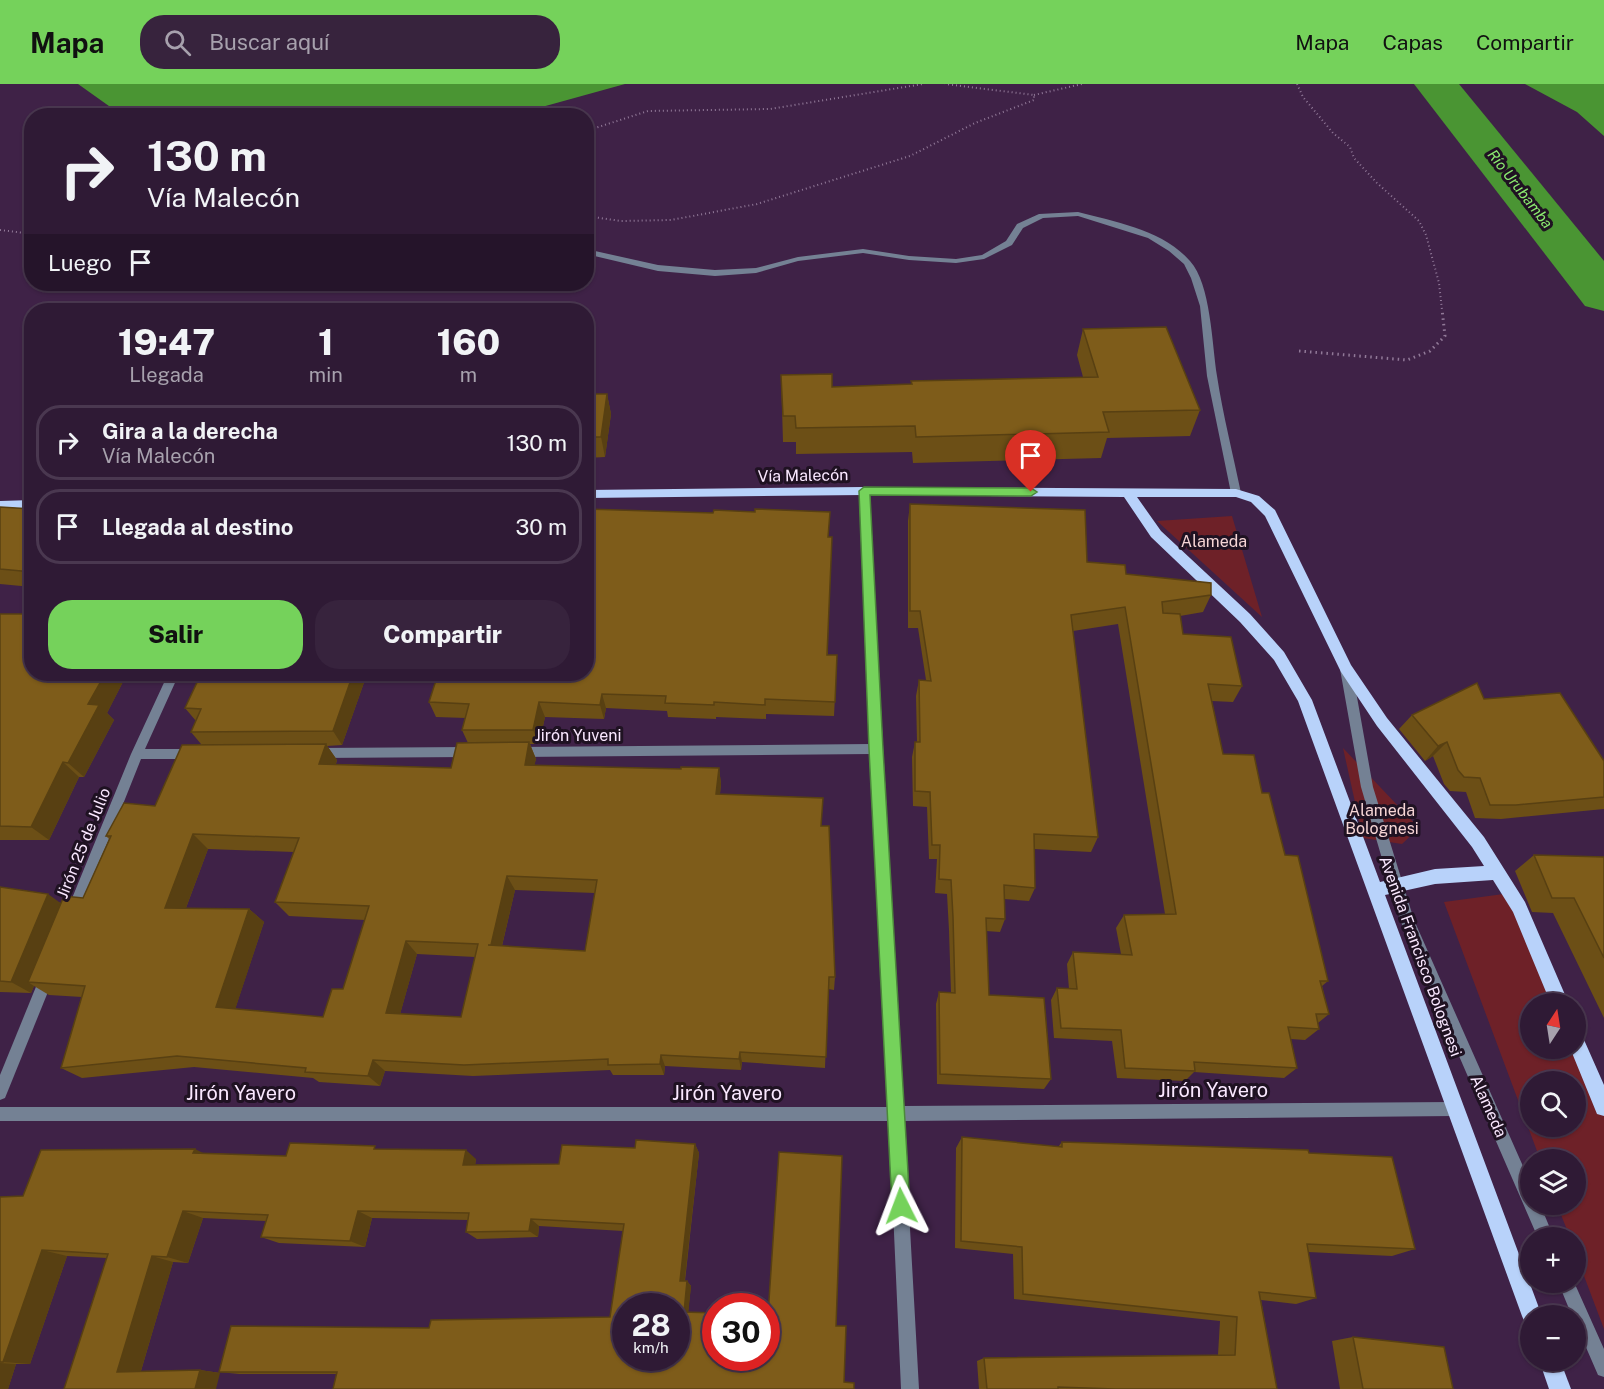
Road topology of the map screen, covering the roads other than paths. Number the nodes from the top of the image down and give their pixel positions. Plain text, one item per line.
1 (594, 253) edge
2 (864, 491) junction
3 (1126, 492) junction
4 (1236, 493) junction
5 (594, 494) edge
6 (24, 504) edge
7 (0, 505) edge
8 (1346, 668) junction
9 (170, 681) edge
10 (876, 749) junction
11 (482, 752) edge
12 (506, 752) edge
13 (304, 753) edge
14 (137, 754) junction
15 (208, 754) edge
16 (1497, 873) junction
17 (1375, 891) junction
18 (66, 929) edge
19 (53, 962) edge
20 (1555, 993) edge
21 (1584, 1059) edge
22 (0, 1092) edge
23 (1604, 1107) edge
24 (1455, 1109) junction
25 (0, 1114) edge
26 (897, 1114) junction
27 (1520, 1177) edge
28 (1571, 1293) edge
29 (1528, 1305) edge
30 (1604, 1370) edge
31 (1553, 1371) edge
32 (910, 1389) edge
33 (1560, 1389) edge

1 - 4 street
2 - 3 main road, Vía Malecón
2 - 5 main road, Vía Malecón
2 - 10 street
3 - 4 main road, Vía Malecón
3 - 17 main road, Avenida Francisco Bolognesi
4 - 8 main road
6 - 7 main road
8 - 16 main road
8 - 27 street, Alameda
9 - 14 street, Jirón 25 de Julio
10 - 12 street, Jirón Yuveni
10 - 26 street
11 - 13 street
14 - 15 street
14 - 18 street, Jirón 25 de Julio
16 - 17 main road
16 - 20 main road
17 - 24 main road, Avenida Francisco Bolognesi
19 - 22 street
21 - 23 main road
24 - 26 street, Jirón Yavero
24 - 29 main road, Avenida Francisco Bolognesi
25 - 26 street, Jirón Yavero
26 - 32 street
28 - 30 street
31 - 33 main road

